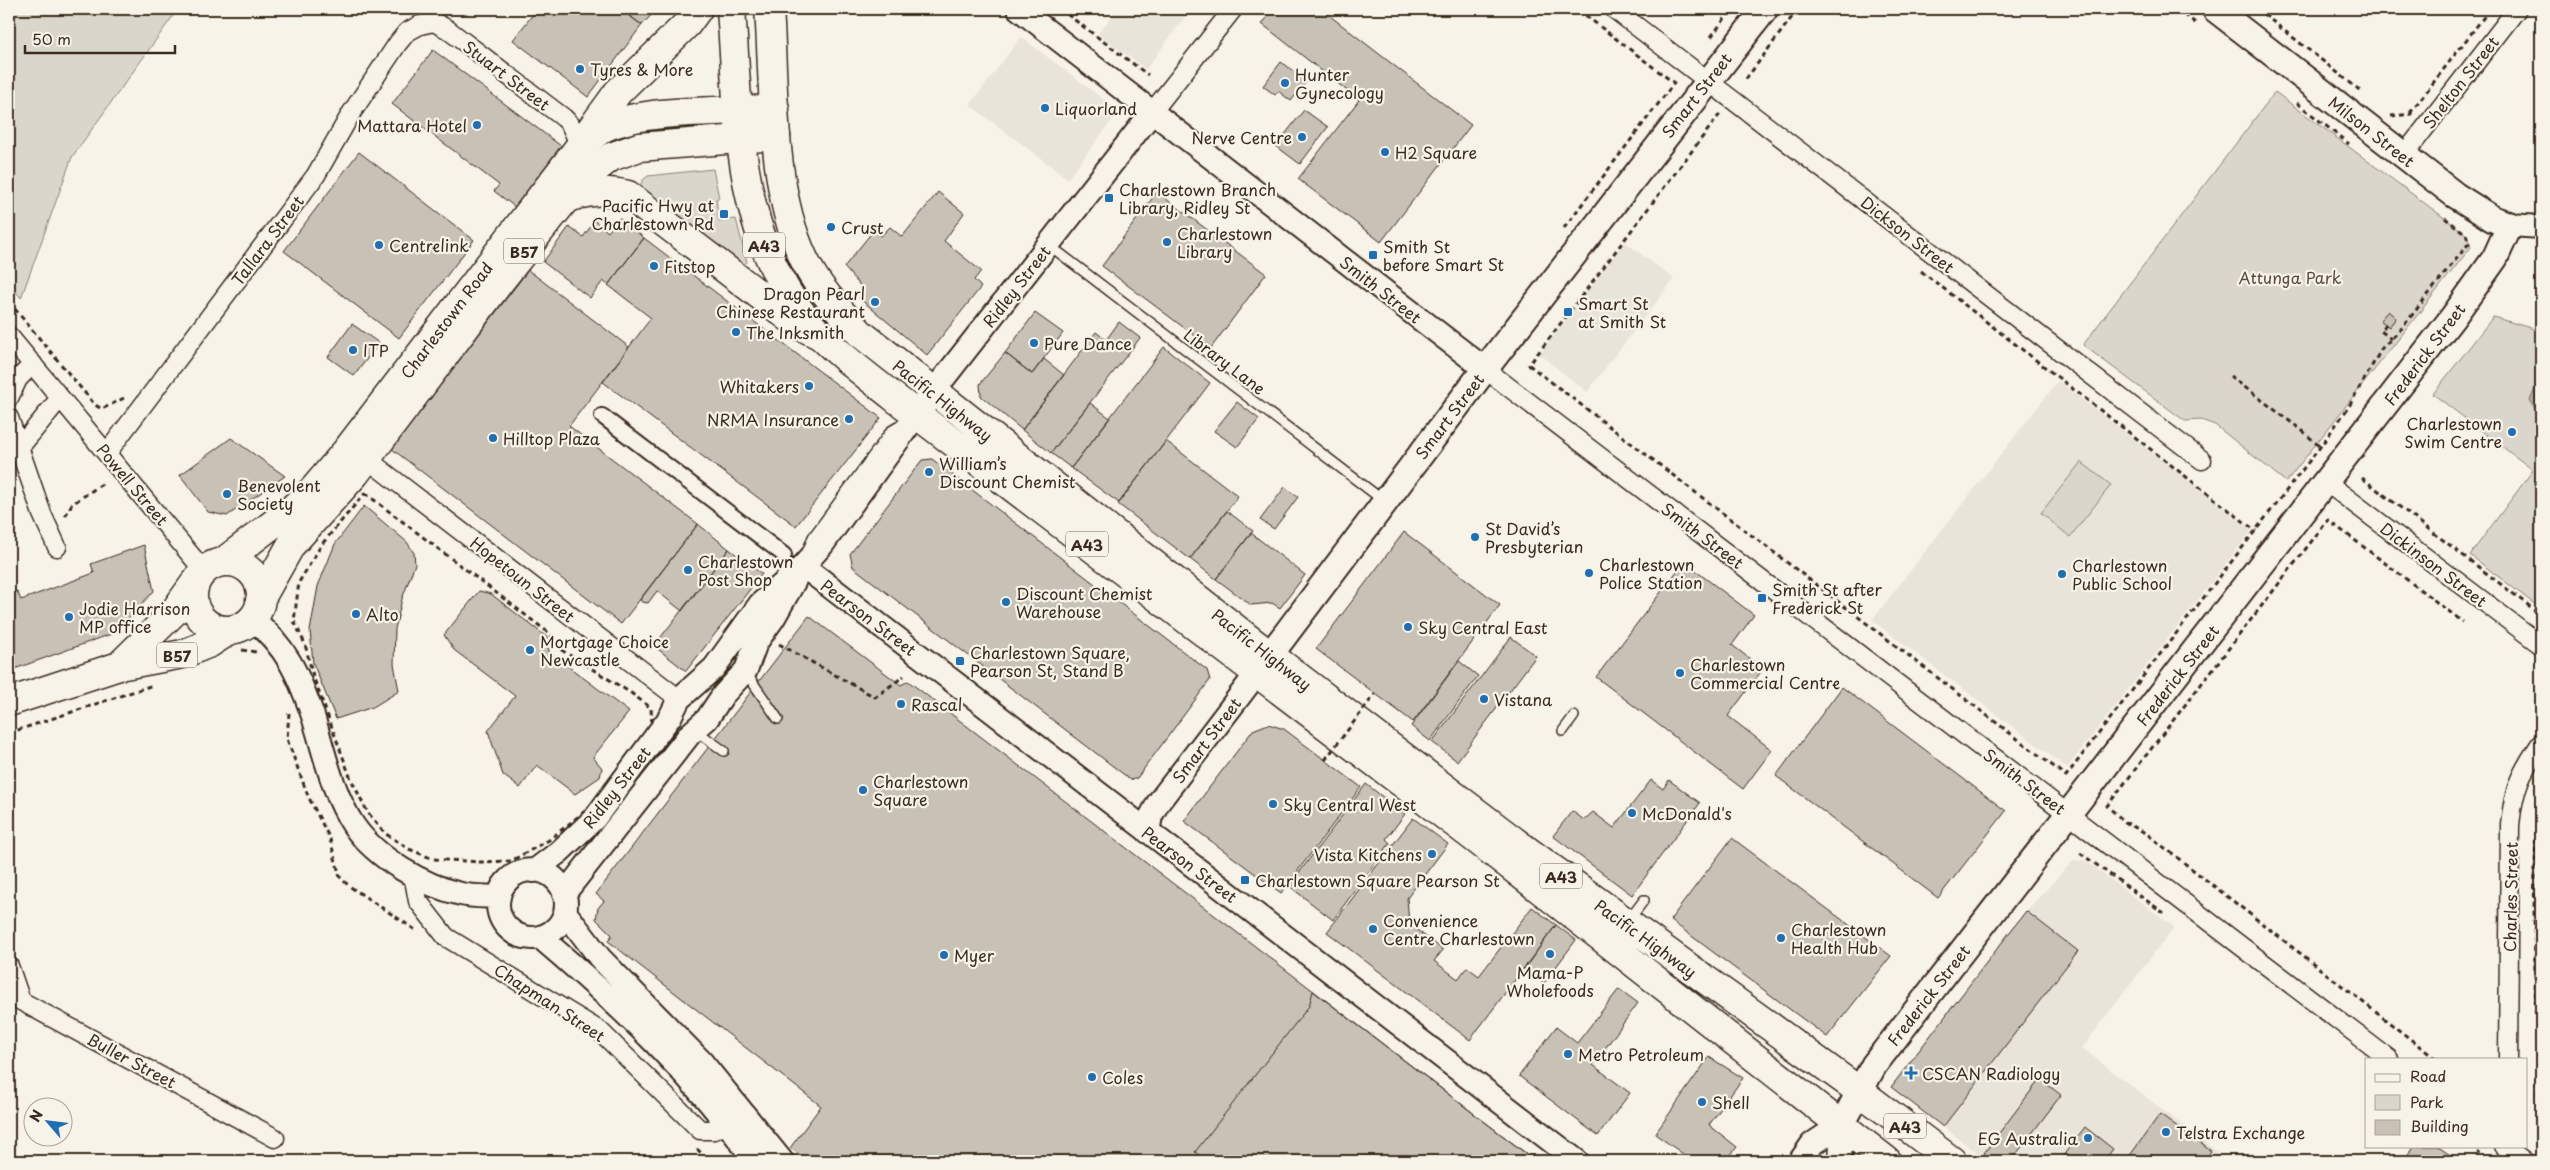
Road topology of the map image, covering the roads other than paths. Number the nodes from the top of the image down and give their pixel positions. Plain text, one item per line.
1 (698, 9) edge
2 (731, 9) edge
3 (769, 9) edge
4 (1018, 9) edge
5 (1233, 9) edge
6 (1614, 9) edge
7 (1765, 9) edge
8 (2517, 9) edge
9 (2208, 18) edge
10 (420, 25) joint
11 (1708, 80) junction
12 (738, 111) junction
13 (1153, 111) junction
14 (775, 122) junction
15 (740, 138) junction
16 (580, 146) junction
17 (2404, 155) junction
18 (565, 199) junction
19 (2510, 225) junction
20 (2541, 227) edge
21 (1049, 245) junction
22 (9, 336) edge
23 (822, 337) junction
24 (32, 364) junction
25 (1484, 369) junction
26 (933, 392) junction
27 (9, 398) edge
28 (60, 398) junction
29 (917, 415) junction
30 (602, 416) dead end
31 (9, 418) edge
32 (20, 447) junction
33 (107, 453) junction
34 (366, 459) junction
35 (2202, 460) dead end
36 (2326, 482) junction
37 (1384, 501) junction
38 (58, 547) dead end
39 (793, 561) junction
40 (208, 571) junction
41 (247, 616) junction
42 (2541, 645) edge
43 (724, 653) junction
44 (1263, 664) junction
45 (120, 666) junction
46 (744, 672) junction
47 (9, 702) edge
48 (674, 708) junction
49 (1574, 716) dead end
50 (778, 720) dead end
51 (1563, 731) dead end
52 (692, 732) junction
53 (2541, 743) edge
54 (724, 751) dead end
55 (2069, 814) junction
56 (1148, 832) junction
57 (534, 871) junction
58 (412, 874) junction
59 (499, 897) junction
60 (1644, 900) dead end
61 (565, 903) junction
62 (1626, 924) junction
63 (540, 937) junction
64 (9, 966) edge
65 (2389, 1058) edge
66 (2508, 1058) edge
67 (1858, 1090) junction
68 (726, 1123) junction
69 (1842, 1124) junction
70 (275, 1138) dead end
71 (2506, 1151) edge
72 (755, 1161) edge
73 (782, 1161) edge
74 (1577, 1161) edge
75 (1800, 1161) edge
76 (1840, 1161) edge
77 (1887, 1161) edge
78 (1952, 1161) edge
79 (2524, 1161) edge

1 - 16 main road
2 - 12 main road, Pacific Highway / A43
3 - 14 main road, Pacific Highway / A43
4 - 13 street, Smith Street
5 - 13 street, Ridley Street
6 - 11 street, Dickson Street
7 - 11 main road, Smart Street
8 - 17 street, Shelton Street
9 - 17 main road, Milson Street
10 - 16 street, Stuart Street
10 - 33 street, Tallara Street
11 - 25 main road, Smart Street
11 - 35 street, Dickson Street
12 - 14 main road, Charlestown Road / B57
12 - 15 main road, Pacific Highway / A43
12 - 16 main road, Charlestown Road / B57
13 - 21 street, Ridley Street
13 - 25 street, Smith Street
14 - 15 main road, Charlestown Road / B57
14 - 26 main road, Pacific Highway / A43
15 - 18 main road, Charlestown Road / B57
15 - 23 main road, Pacific Highway / A43
16 - 40 main road, Charlestown Road / B57
17 - 19 main road, Milson Street
18 - 23 main road
18 - 34 main road, Charlestown Road / B57
19 - 20 street, Milson Street
19 - 36 main road, Frederick Street
21 - 26 street, Ridley Street
21 - 37 lane, Library Lane
22 - 24 street, Powell Street
23 - 29 main road, Pacific Highway / A43
24 - 27 street
24 - 28 street, Powell Street
25 - 37 main road, Smart Street
25 - 55 street, Smith Street
26 - 29 street, Ridley Street
26 - 44 main road, Pacific Highway / A43
28 - 32 street
28 - 33 street, Powell Street
29 - 39 street, Ridley Street
29 - 44 main road, Pacific Highway / A43
30 - 39 street
31 - 32 street
32 - 38 street
33 - 40 street, Powell Street
34 - 41 main road, Charlestown Road / B57
34 - 48 street, Hopetoun Street
36 - 42 street, Dickinson Street
36 - 55 main road, Frederick Street
37 - 44 main road, Smart Street
39 - 43 street, Ridley Street
39 - 46 street, Ridley Street
39 - 56 street, Pearson Street
40 - 41 main road
40 - 41 main road, B57
40 - 45 main road, Charlestown Road / B57
41 - 45 main road, Charlestown Road / B57
41 - 58 street
43 - 46 street
43 - 48 street, Ridley Street
44 - 56 street, Smart Street
44 - 62 main road, Pacific Highway / A43
44 - 69 main road, Pacific Highway / A43
45 - 47 main road, Charlestown Road / B57
46 - 50 lane
46 - 52 street, Ridley Street
48 - 52 street
48 - 57 street, Ridley Street
49 - 51 lane
52 - 54 lane
52 - 61 street, Ridley Street
53 - 66 street, Charles Street
55 - 65 street, Smith Street
55 - 67 main road, Frederick Street
56 - 74 street, Pearson Street
57 - 59 street
57 - 61 street
58 - 59 street
58 - 68 street, Chapman Street
59 - 63 street
60 - 62 lane
61 - 63 street
61 - 73 street
62 - 67 main road, Pacific Highway / A43
63 - 68 street, Chapman Street
64 - 70 street, Buller Street
67 - 69 main road, Frederick Street
67 - 78 main road, Pacific Highway / A43
68 - 72 street, Chapman Street
69 - 75 street
69 - 76 street, Frederick Street
69 - 77 main road, Pacific Highway / A43
71 - 79 street

